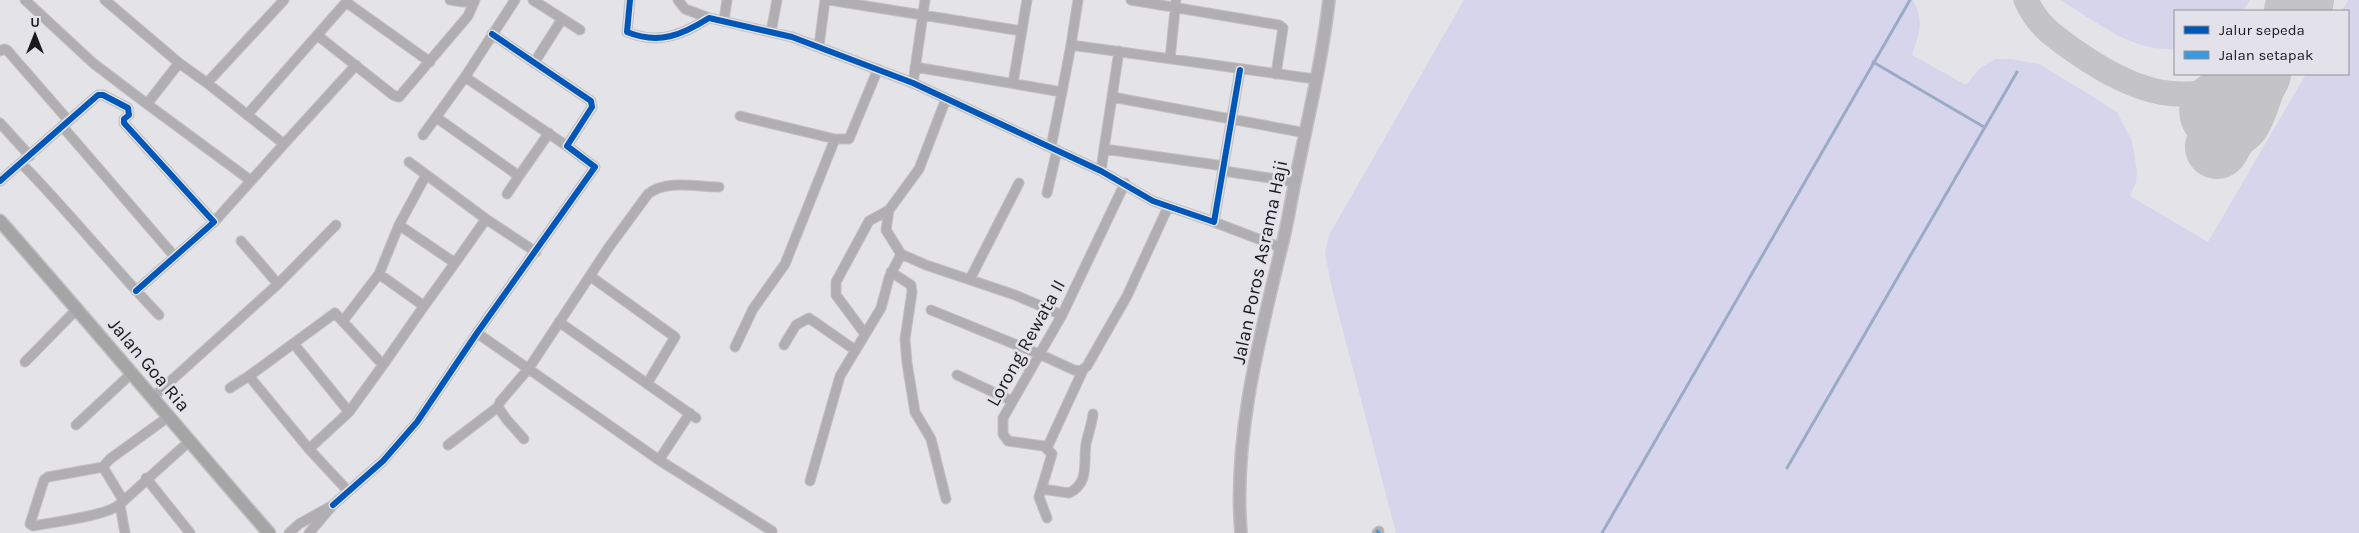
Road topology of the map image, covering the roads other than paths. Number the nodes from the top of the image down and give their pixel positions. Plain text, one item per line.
1 (25, 0) edge
2 (105, 0) edge
3 (284, 0) edge
4 (450, 0) edge
5 (474, 0) edge
6 (515, 0) edge
7 (533, 0) edge
8 (630, 0) edge
9 (678, 0) edge
10 (727, 0) edge
11 (776, 0) edge
12 (825, 0) edge
13 (829, 0) edge
14 (925, 0) edge
15 (1027, 0) edge
16 (1078, 0) edge
17 (1131, 0) edge
18 (1329, 0) edge
19 (347, 1) edge
20 (1176, 4) edge
21 (923, 16) junction
22 (562, 18) junction
23 (709, 18) junction
24 (724, 20) junction
25 (580, 30) dead end
26 (1022, 31) junction
27 (771, 32) junction
28 (492, 34) junction
29 (317, 35) junction
30 (1071, 45) junction
31 (819, 46) junction
32 (0, 51) edge
33 (1119, 51) junction
34 (1170, 58) junction
35 (430, 62) junction
36 (179, 63) junction
37 (534, 63) junction
38 (356, 65) junction
39 (915, 67) junction
40 (878, 69) junction
41 (1240, 70) junction
42 (1276, 74) junction
43 (465, 77) junction
44 (1316, 79) junction
45 (207, 83) junction
46 (913, 83) junction
47 (1013, 83) junction
48 (1062, 92) junction
49 (1112, 97) junction
50 (946, 99) junction
51 (146, 104) junction
52 (246, 116) junction
53 (740, 116) dead end
54 (436, 118) junction
55 (1233, 119) junction
56 (0, 123) edge
57 (65, 123) junction
58 (549, 133) junction
59 (1306, 133) junction
60 (422, 135) dead end
61 (835, 139) junction
62 (284, 144) junction
63 (567, 146) junction
64 (1054, 148) junction
65 (1104, 149) junction
66 (30, 156) junction
67 (409, 162) dead end
68 (21, 163) junction
69 (1224, 169) junction
70 (1101, 171) junction
71 (426, 175) junction
72 (519, 176) junction
73 (250, 180) junction
74 (0, 181) edge
75 (1295, 182) junction
76 (1020, 183) dead end
77 (1125, 183) junction
78 (719, 188) dead end
79 (1047, 193) dead end
80 (507, 194) dead end
81 (1168, 207) junction
82 (889, 210) junction
83 (486, 219) junction
84 (0, 221) edge
85 (214, 222) junction
86 (1214, 222) junction
87 (336, 225) dead end
88 (400, 225) junction
89 (240, 241) dead end
90 (1282, 248) junction
91 (536, 252) junction
92 (901, 254) junction
93 (175, 257) junction
94 (455, 263) junction
95 (891, 272) junction
96 (378, 274) junction
97 (590, 276) junction
98 (970, 279) junction
99 (278, 284) junction
100 (136, 291) junction
101 (424, 306) junction
102 (78, 308) junction
103 (931, 310) dead end
104 (159, 315) dead end
105 (1062, 315) junction
106 (343, 321) junction
107 (559, 322) junction
108 (477, 333) junction
109 (865, 334) junction
110 (294, 344) junction
111 (784, 345) dead end
112 (735, 346) dead end
113 (855, 350) junction
114 (1040, 354) junction
115 (25, 362) dead end
116 (383, 365) junction
117 (529, 368) junction
118 (1084, 370) junction
119 (132, 373) junction
120 (958, 375) dead end
121 (249, 376) junction
122 (647, 384) junction
123 (230, 388) dead end
124 (153, 397) junction
125 (1012, 401) junction
126 (498, 407) junction
127 (349, 412) junction
128 (1093, 414) dead end
129 (168, 417) junction
130 (76, 426) dead end
131 (524, 439) dead end
132 (189, 442) junction
133 (448, 445) dead end
134 (1047, 448) junction
135 (309, 449) junction
136 (659, 460) junction
137 (102, 468) junction
138 (146, 478) junction
139 (810, 481) dead end
140 (1042, 489) junction
141 (348, 491) junction
142 (946, 499) dead end
143 (121, 502) junction
144 (333, 505) junction
145 (1047, 518) dead end
146 (772, 531) dead end
147 (125, 533) edge
148 (190, 533) edge
149 (269, 533) edge
150 (289, 533) edge
151 (309, 533) edge
152 (1241, 533) edge

1 - 51 street
2 - 36 street
3 - 45 street
4 - 5 street
5 - 35 street
6 - 28 street
7 - 22 street
8 - 23 street
9 - 23 street
10 - 24 street
11 - 27 street
12 - 31 street
13 - 21 street
14 - 21 street
15 - 26 street
16 - 30 street
17 - 20 street
18 - 44 street, Jalan Poros Asrama Haji
19 - 29 street
19 - 35 street
20 - 34 street
20 - 42 street
21 - 26 street
21 - 39 street
22 - 25 street
22 - 37 street
23 - 24 street
24 - 27 street
26 - 47 street
27 - 31 street
28 - 37 street
28 - 43 street
29 - 38 street
29 - 52 street
30 - 33 street
30 - 48 street
31 - 40 street
32 - 57 street
33 - 34 street
33 - 49 street
34 - 41 street
35 - 38 street
36 - 45 street
36 - 51 street
37 - 63 street
38 - 62 street
39 - 46 street
39 - 47 street
40 - 46 street
40 - 61 street
41 - 42 street
41 - 55 street
42 - 44 street
43 - 54 street
43 - 58 street
44 - 59 street, Jalan Poros Asrama Haji
45 - 52 street
46 - 50 street
47 - 48 street
48 - 64 street
49 - 55 street
49 - 65 street
50 - 64 street
50 - 82 street
51 - 73 street
52 - 62 street
53 - 61 street
54 - 60 street
54 - 72 street
55 - 59 street
55 - 69 street
56 - 66 street
57 - 66 street
57 - 85 street
57 - 93 street
58 - 63 street
58 - 72 street
59 - 75 street, Jalan Poros Asrama Haji
61 - 112 street
62 - 73 street
63 - 91 street
64 - 70 street
64 - 79 street
65 - 69 street
65 - 70 street
66 - 68 street
67 - 71 street
68 - 74 street
68 - 100 street
69 - 75 street
69 - 86 street
70 - 77 street
71 - 83 street
71 - 88 street
72 - 80 street
73 - 85 street
75 - 90 street, Jalan Poros Asrama Haji
76 - 98 street
77 - 81 street
77 - 105 street, Lorong Rewata II
78 - 97 street
81 - 86 street
81 - 118 street
82 - 92 street
82 - 109 street
83 - 91 street
83 - 94 street
84 - 102 main road, Jalan Goa Ria
85 - 93 street
86 - 90 street
87 - 99 street
88 - 94 street
88 - 96 street
89 - 99 street
90 - 152 street, Jalan Poros Asrama Haji
91 - 108 street
92 - 95 street
92 - 98 street
93 - 100 street
94 - 101 street
95 - 109 street
95 - 142 street
96 - 101 street
96 - 106 street
97 - 107 street
97 - 122 street
98 - 105 street
99 - 124 street
100 - 104 street
101 - 116 street
102 - 115 street
102 - 119 main road, Jalan Goa Ria
103 - 114 street
105 - 114 street, Lorong Rewata II
106 - 110 street
106 - 116 street
107 - 117 street
107 - 122 street
108 - 117 street
108 - 141 street
109 - 113 street
110 - 121 street
110 - 127 street
111 - 113 street
113 - 139 street
114 - 118 street
114 - 125 street, Lorong Rewata II
116 - 127 street
117 - 126 street
117 - 136 street
118 - 134 street
119 - 124 main road, Jalan Goa Ria
119 - 130 street
120 - 125 street
121 - 123 street
121 - 135 street
122 - 136 street
124 - 129 main road, Jalan Goa Ria
125 - 134 street, Lorong Rewata II
126 - 131 street
126 - 133 street
127 - 135 street
128 - 140 street
129 - 132 main road, Jalan Goa Ria
129 - 137 street
132 - 138 street
132 - 149 main road, Jalan Goa Ria
134 - 140 street
135 - 141 street
136 - 146 street
137 - 143 street
137 - 143 street
138 - 143 street
138 - 148 street
140 - 145 street
141 - 144 street
143 - 147 street
144 - 150 street
144 - 151 street

